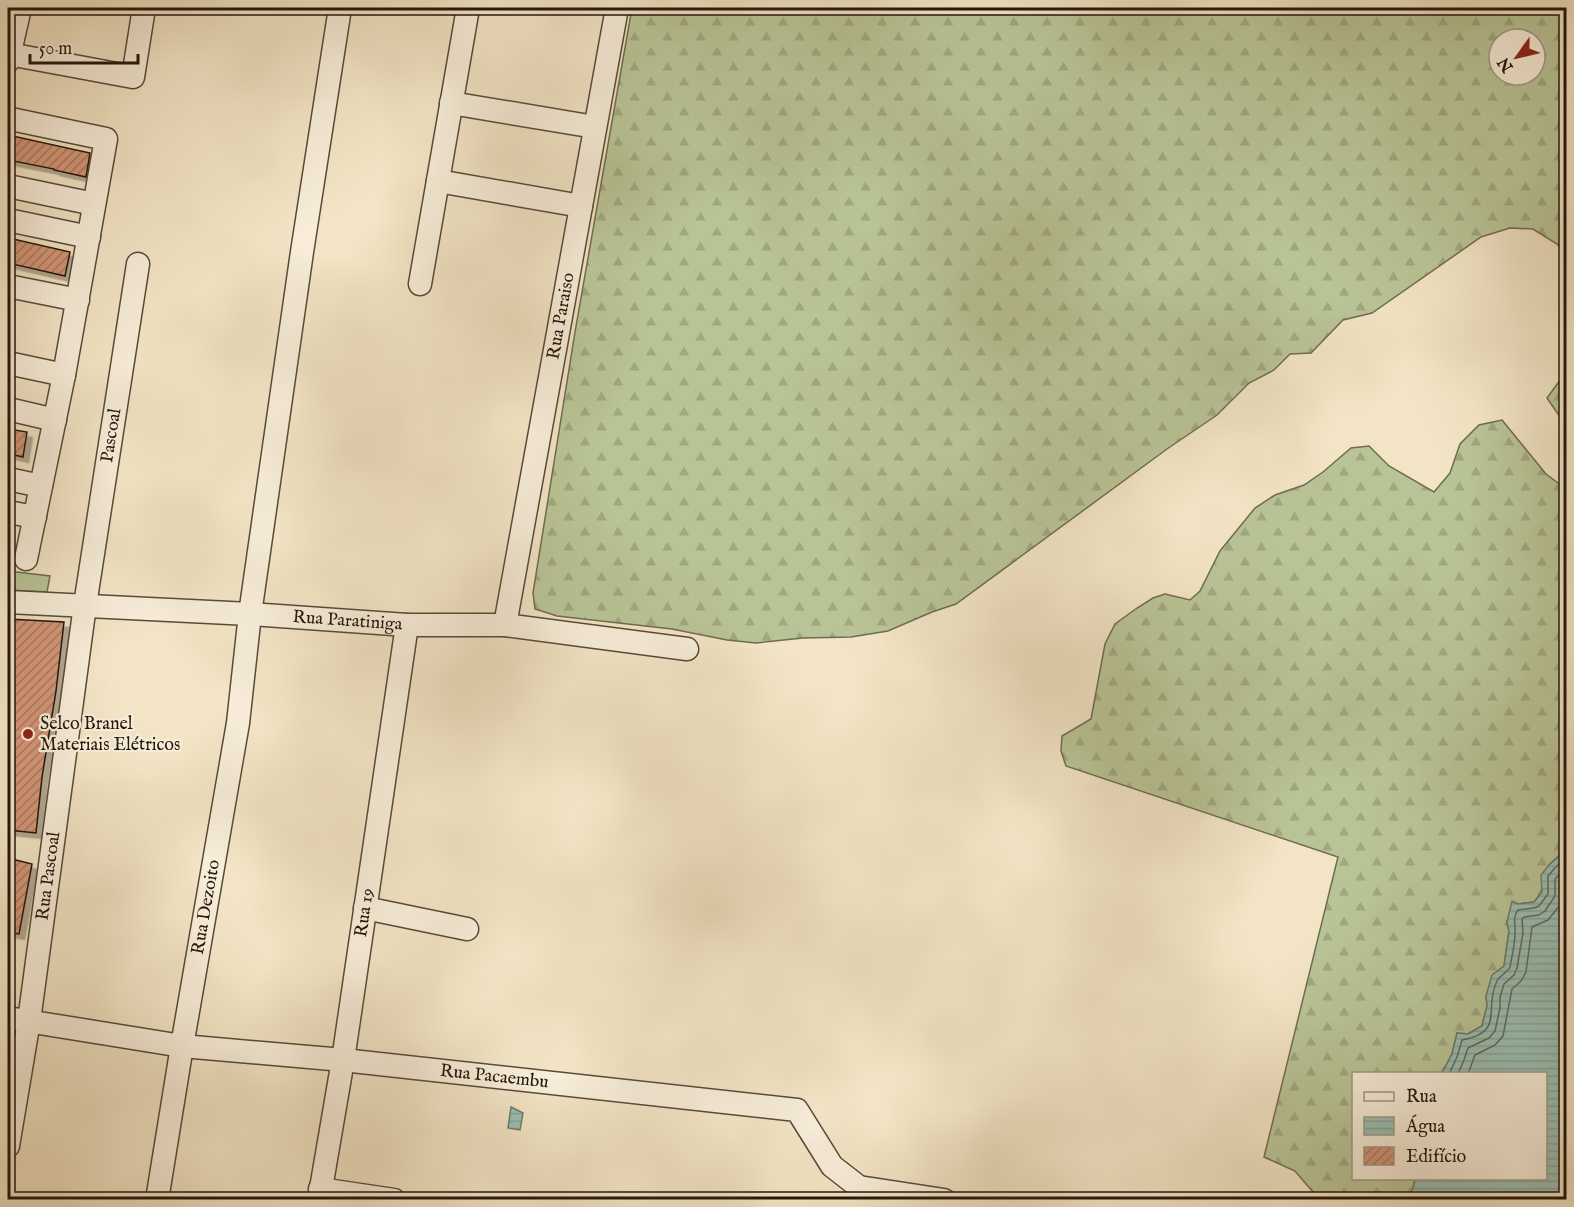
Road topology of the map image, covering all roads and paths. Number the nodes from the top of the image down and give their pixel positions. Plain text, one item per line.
1 (20, 8) edge
2 (144, 8) edge
3 (340, 8) edge
4 (468, 8) edge
5 (616, 8) edge
6 (8, 57) edge
7 (451, 103) junction
8 (11, 119) dead end
9 (595, 127) junction
10 (438, 181) junction
11 (8, 186) edge
12 (94, 204) junction
13 (581, 206) junction
14 (8, 220) edge
15 (89, 237) junction
16 (138, 264) dead end
17 (420, 284) dead end
18 (8, 286) edge
19 (78, 300) junction
20 (8, 363) edge
21 (64, 375) junction
22 (8, 409) edge
23 (55, 420) junction
24 (8, 479) edge
25 (41, 486) junction
26 (8, 512) edge
27 (35, 518) junction
28 (26, 559) dead end
29 (8, 602) edge
30 (85, 605) junction
31 (250, 614) junction
32 (407, 625) junction
33 (505, 626) junction
34 (687, 649) dead end
35 (365, 908) junction
36 (467, 929) dead end
37 (18, 1020) edge
38 (182, 1046) junction
39 (343, 1060) junction
40 (8, 1146) edge
41 (320, 1194) edge
42 (157, 1200) edge
43 (394, 1200) edge
44 (944, 1200) edge

1 - 6 street
2 - 6 street
3 - 31 street, Rua Dezoito
4 - 7 street
5 - 9 street, Rua Paraiso
7 - 9 street
7 - 10 street
8 - 12 street
9 - 13 street, Rua Paraiso
10 - 13 street
10 - 17 street
11 - 12 street
12 - 15 street
13 - 33 street, Rua Paraiso
14 - 15 street
15 - 19 street
16 - 30 street, Pascoal
18 - 19 street
19 - 21 street
20 - 21 street
21 - 23 street
22 - 23 street
23 - 25 street
24 - 25 street
25 - 27 street
26 - 27 street
27 - 28 street
29 - 30 street, Rua Paratiniga
30 - 31 street, Rua Paratiniga
30 - 37 street, Rua Pascoal
31 - 32 street, Rua Paratiniga
31 - 38 street, Rua Dezoito
32 - 33 street, Rua Paratiniga
32 - 35 street, Rua 19
33 - 34 street, Rua Paratiniga
35 - 36 street
35 - 39 street, Rua 19
37 - 38 street, Rua Pacaembu
37 - 40 street, Rua Pascoal
38 - 39 street, Rua Pacaembu
38 - 42 street, Rua Dezoito
39 - 41 street, Rua 19
39 - 44 street, Rua Pacaembu
41 - 43 street

